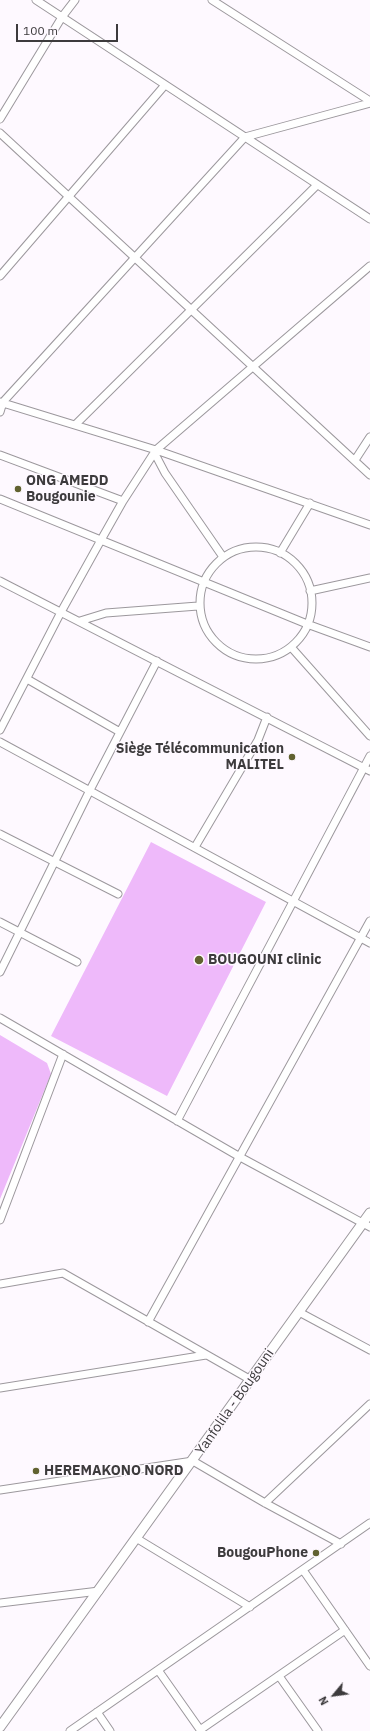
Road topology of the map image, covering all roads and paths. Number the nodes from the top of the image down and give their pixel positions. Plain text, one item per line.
1 (36, 0) edge
2 (75, 0) edge
3 (212, 0) edge
4 (62, 17) junction
5 (166, 85) junction
6 (370, 102) edge
7 (0, 119) edge
8 (0, 133) edge
9 (245, 138) junction
10 (317, 185) junction
11 (69, 198) junction
12 (370, 219) edge
13 (135, 258) junction
14 (370, 266) edge
15 (0, 276) edge
16 (191, 310) junction
17 (253, 366) junction
18 (1, 400) edge
19 (0, 412) edge
20 (76, 424) junction
21 (370, 438) edge
22 (155, 451) junction
23 (0, 454) edge
24 (355, 460) junction
25 (370, 475) edge
26 (0, 499) edge
27 (123, 501) junction
28 (310, 503) junction
29 (370, 525) edge
30 (101, 540) junction
31 (280, 553) junction
32 (223, 557) junction
33 (370, 578) edge
34 (0, 581) edge
35 (205, 581) junction
36 (310, 591) junction
37 (198, 606) junction
38 (61, 612) junction
39 (80, 621) junction
40 (307, 624) junction
41 (370, 646) edge
42 (291, 647) junction
43 (158, 661) junction
44 (27, 679) junction
45 (267, 717) junction
46 (0, 730) edge
47 (120, 732) junction
48 (370, 736) edge
49 (0, 742) edge
50 (370, 756) edge
51 (368, 768) edge
52 (90, 790) junction
53 (0, 834) edge
54 (194, 847) junction
55 (55, 862) junction
56 (118, 894) dead end
57 (294, 901) junction
58 (370, 921) edge
59 (0, 922) edge
60 (20, 933) junction
61 (361, 937) junction
62 (370, 943) edge
63 (77, 962) dead end
64 (0, 972) edge
65 (0, 1018) edge
66 (63, 1054) junction
67 (177, 1121) junction
68 (240, 1157) junction
69 (370, 1213) edge
70 (0, 1220) edge
71 (366, 1225) edge
72 (0, 1284) edge
73 (299, 1312) junction
74 (148, 1322) junction
75 (370, 1350) edge
76 (206, 1355) junction
77 (251, 1380) junction
78 (0, 1388) edge
79 (370, 1404) edge
80 (193, 1461) junction
81 (0, 1490) edge
82 (265, 1503) junction
83 (369, 1525) edge
84 (136, 1538) junction
85 (341, 1544) junction
86 (303, 1570) junction
87 (100, 1591) junction
88 (0, 1603) edge
89 (250, 1606) junction
90 (345, 1630) junction
91 (370, 1666) edge
92 (158, 1670) junction
93 (279, 1676) junction
94 (97, 1712) junction
95 (0, 1727) edge
96 (70, 1731) edge
97 (110, 1731) edge
98 (201, 1731) edge
99 (318, 1731) edge

1 - 4 street
2 - 4 street
3 - 6 street
4 - 5 street
4 - 7 street
5 - 9 street
5 - 11 street
6 - 9 street
8 - 11 street
9 - 10 street
9 - 13 street
10 - 12 street
10 - 16 street
11 - 13 street
11 - 15 street
13 - 16 street
13 - 18 street
14 - 17 street
16 - 17 street
16 - 20 street
17 - 22 street
17 - 24 street
18 - 19 street
18 - 20 street
20 - 22 street
21 - 24 street
22 - 27 street
22 - 28 street
22 - 32 street
23 - 27 street
24 - 25 street
26 - 30 street
27 - 30 street
28 - 29 street
28 - 31 street
30 - 35 street
30 - 38 street
31 - 32 street
31 - 36 street
32 - 35 street
33 - 36 street
34 - 38 street
35 - 37 street
35 - 40 street
36 - 40 street
37 - 39 street
37 - 42 street
38 - 39 street
38 - 44 street
39 - 43 street
40 - 41 street
40 - 42 street
42 - 48 street
43 - 45 street
43 - 47 street
44 - 46 street
44 - 47 street
45 - 51 street
45 - 54 street
47 - 52 street
49 - 52 street
50 - 51 street
51 - 57 street
52 - 54 street
52 - 55 street
53 - 55 street
54 - 57 street
55 - 56 street
55 - 60 street
57 - 61 street
57 - 67 street
58 - 61 street
59 - 60 street
60 - 63 street
60 - 64 street
61 - 62 street
61 - 68 street
65 - 66 street
66 - 67 street
66 - 70 street
67 - 68 street
68 - 71 street
68 - 74 street
69 - 71 main road, Yanfolila - Bougouni
71 - 73 main road, Yanfolila - Bougouni
72 - 74 street
73 - 75 street
73 - 77 main road, Yanfolila - Bougouni
74 - 76 street
76 - 77 street
76 - 78 street
77 - 80 main road, Yanfolila - Bougouni
79 - 82 street
80 - 81 street
80 - 82 street
80 - 84 main road, Yanfolila - Bougouni
82 - 85 street
83 - 85 street
84 - 87 main road, Yanfolila - Bougouni
84 - 89 street
85 - 86 street
86 - 89 street
86 - 90 street
87 - 88 street
87 - 95 main road, Yanfolila - Bougouni
89 - 92 street
90 - 91 street
90 - 93 street
92 - 94 street
92 - 98 street
93 - 98 street
93 - 99 street
94 - 96 street
94 - 97 street

